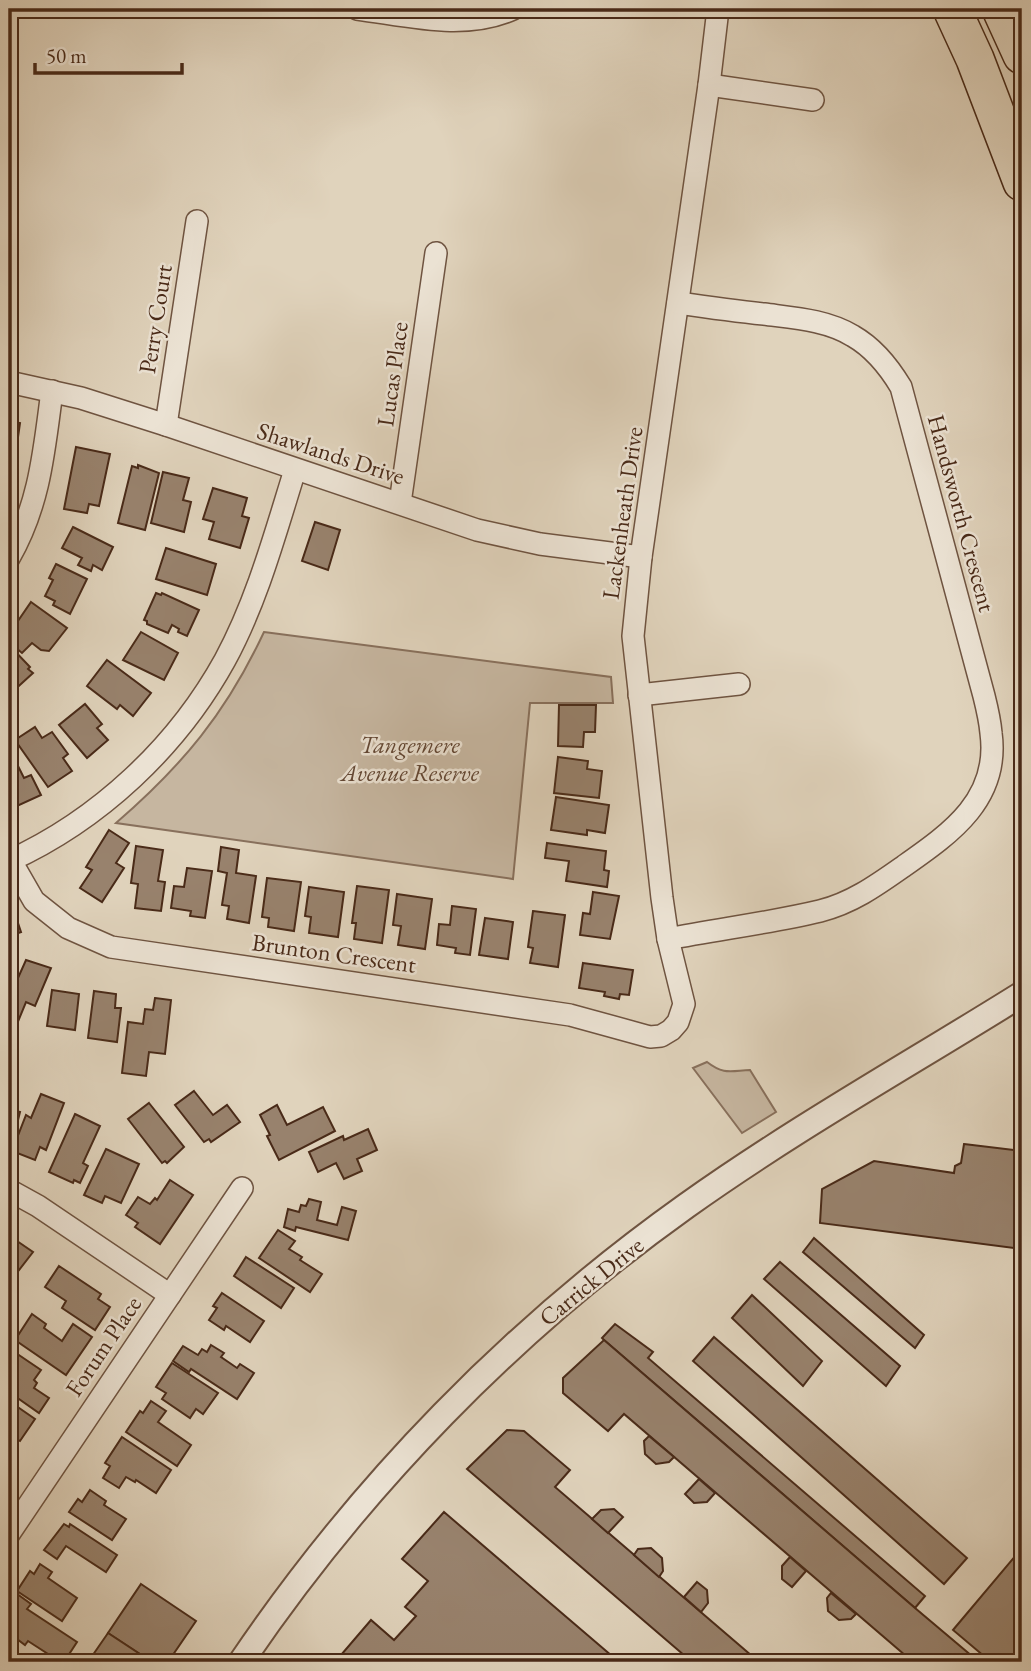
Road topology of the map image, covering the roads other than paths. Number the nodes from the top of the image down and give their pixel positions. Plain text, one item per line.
1 (358, 9) edge
2 (513, 9) edge
3 (718, 9) edge
4 (952, 9) edge
5 (1001, 9) edge
6 (1014, 9) edge
7 (1022, 31) edge
8 (1022, 55) edge
9 (709, 85) junction
10 (813, 100) dead end
11 (1022, 182) edge
12 (197, 221) dead end
13 (436, 253) dead end
14 (678, 303) junction
15 (9, 382) edge
16 (52, 391) junction
17 (166, 425) junction
18 (295, 470) junction
19 (400, 503) junction
20 (641, 557) junction
21 (9, 558) edge
22 (739, 684) dead end
23 (639, 695) junction
24 (10, 861) edge
25 (668, 939) junction
26 (1022, 994) edge
27 (678, 1023) joint
28 (242, 1188) dead end
29 (9, 1190) edge
30 (170, 1295) junction
31 (9, 1534) edge
32 (241, 1662) edge

1 - 2 street
3 - 9 street, Lackenheath Drive
4 - 11 highway
5 - 8 highway
6 - 7 highway
9 - 10 street
9 - 14 street, Lackenheath Drive
12 - 17 street, Perry Court
13 - 19 street, Lucas Place
14 - 20 street, Lackenheath Drive
14 - 25 street, Handsworth Crescent
15 - 16 street, Shawlands Drive
16 - 17 street, Shawlands Drive
16 - 21 street
17 - 18 street, Shawlands Drive
18 - 19 street, Shawlands Drive
18 - 24 street
19 - 20 street, Shawlands Drive
20 - 23 street, Lackenheath Drive
22 - 23 street
23 - 25 street, Lackenheath Drive
24 - 27 street, Brunton Crescent
25 - 27 street, Lackenheath Drive
26 - 32 street, Carrick Drive
28 - 30 street, Forum Place
29 - 30 street
30 - 31 street, Forum Place

